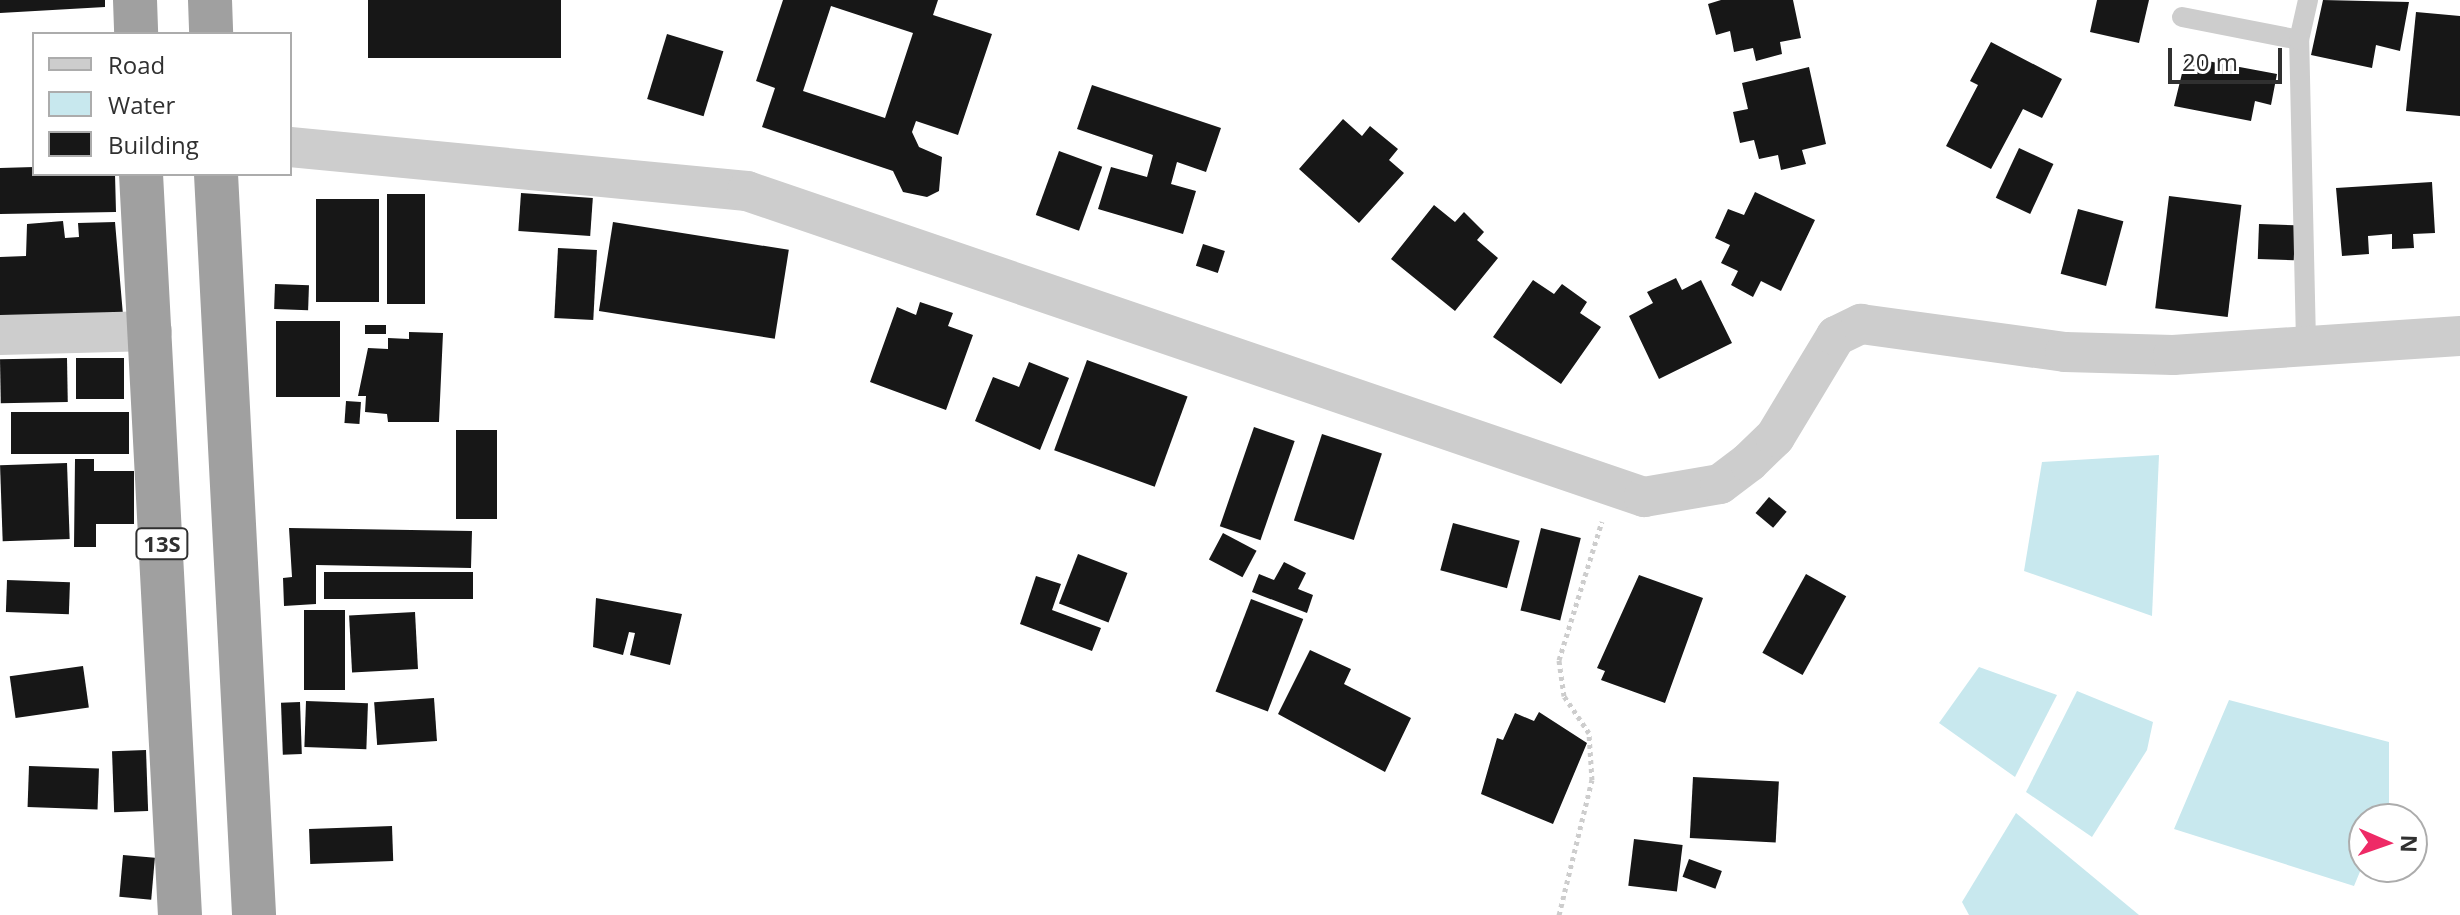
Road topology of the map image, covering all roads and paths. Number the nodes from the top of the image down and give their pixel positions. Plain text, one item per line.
1 (135, 0) edge
2 (210, 0) edge
3 (2308, 0) edge
4 (2182, 17) dead end
5 (136, 32) edge
6 (211, 32) edge
7 (2299, 40) junction
8 (292, 147) edge
9 (141, 176) edge
10 (216, 176) edge
11 (152, 331) junction
12 (0, 335) edge
13 (2460, 336) edge
14 (2306, 342) junction
15 (1612, 490) junction
16 (180, 915) edge
17 (254, 915) edge
18 (1559, 915) edge

1 - 5 highway
2 - 6 highway
3 - 7 lane
4 - 7 lane
7 - 14 lane
8 - 15 street
9 - 11 highway, 13S
10 - 17 highway
11 - 12 street
11 - 16 highway, 13S
13 - 14 street
14 - 15 street
15 - 18 path

